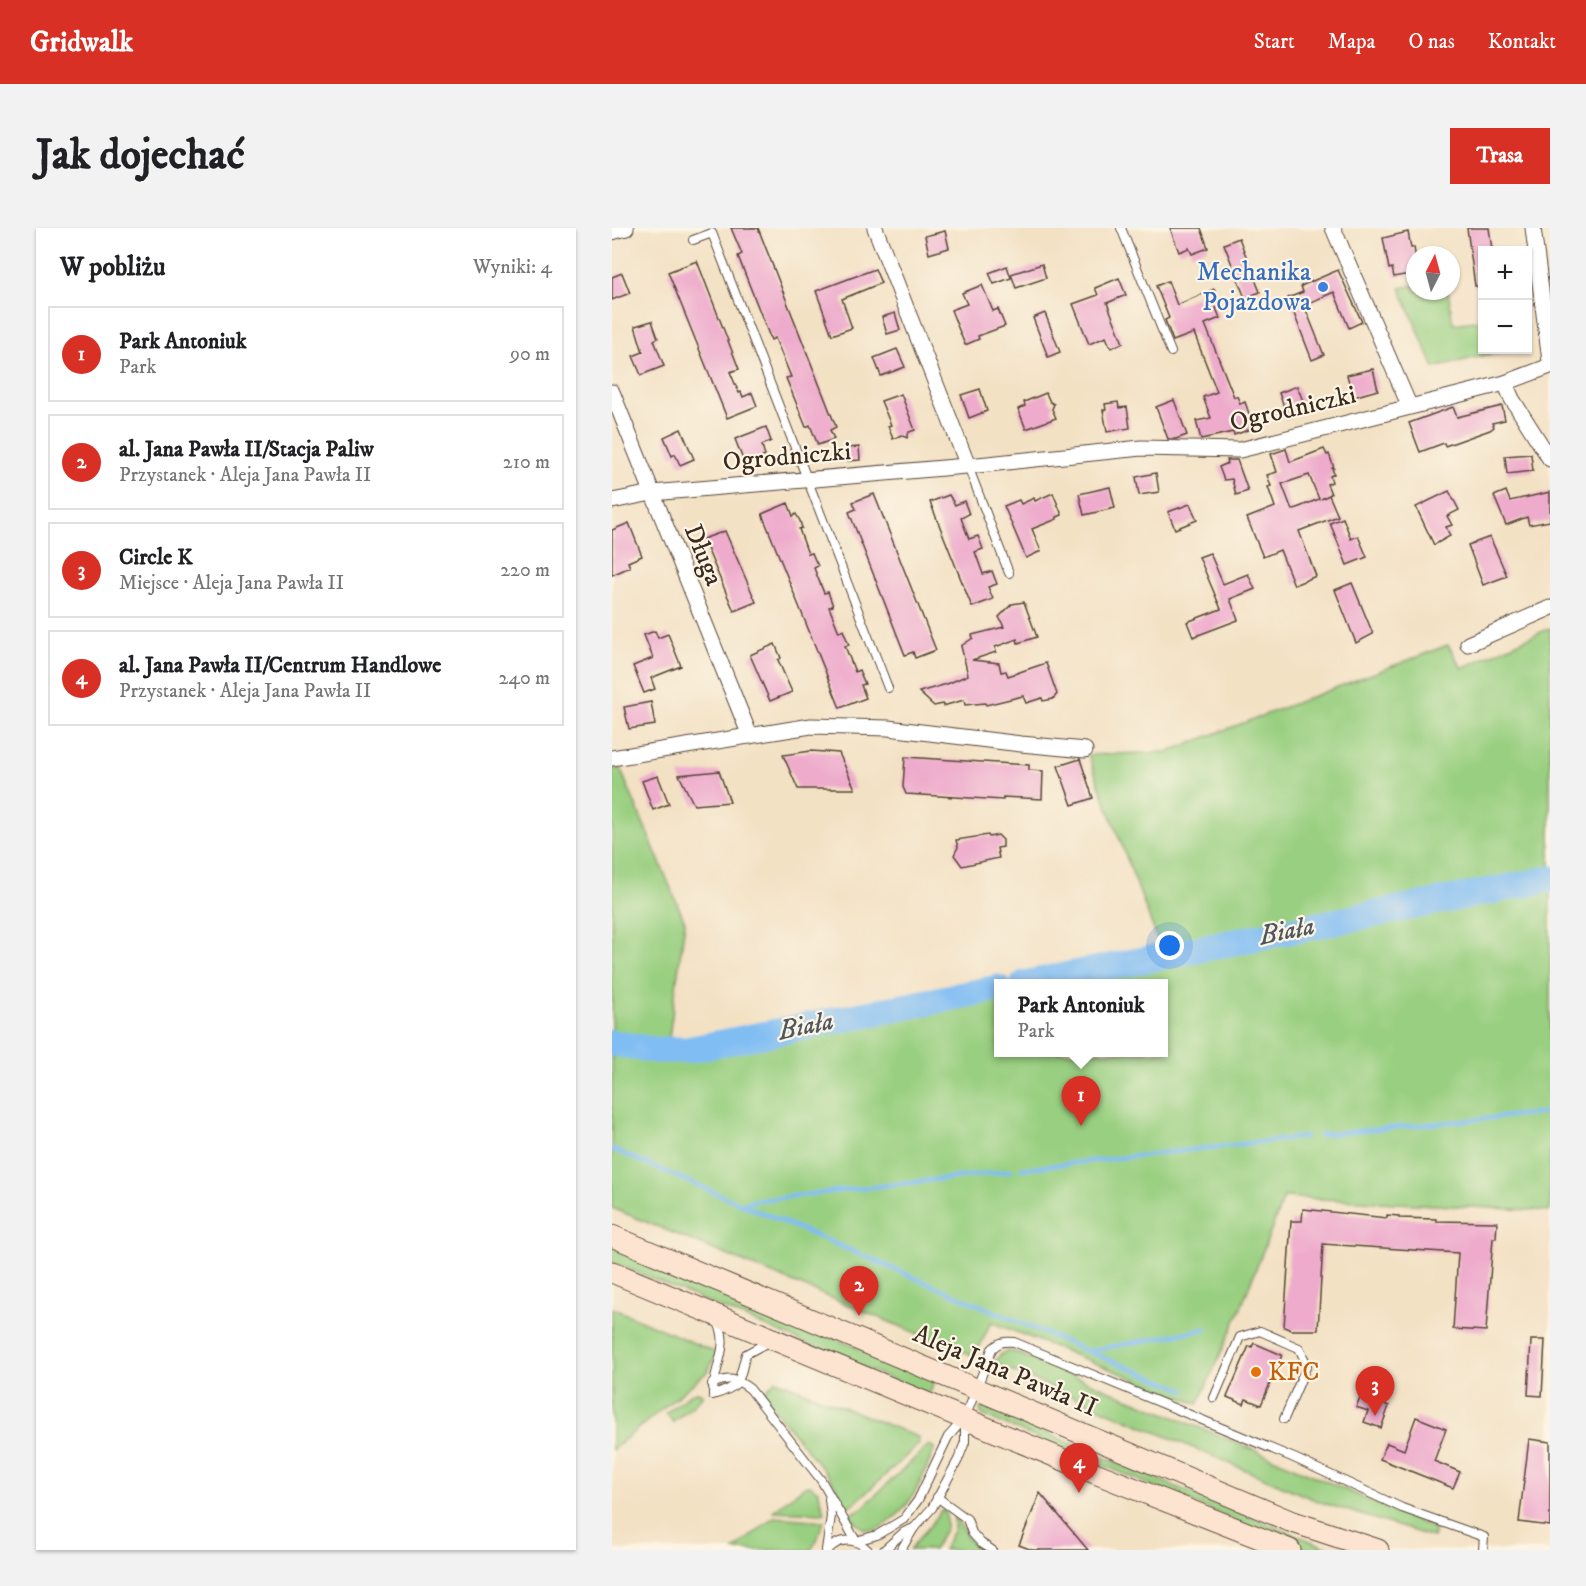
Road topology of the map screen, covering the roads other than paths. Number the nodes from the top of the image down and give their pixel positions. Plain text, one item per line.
1 (626, 228) edge
2 (875, 228) edge
3 (1121, 228) edge
4 (1333, 228) edge
5 (1533, 228) edge
6 (612, 232) edge
7 (693, 240) dead end
8 (1171, 351) dead end
9 (1550, 361) edge
10 (1550, 366) edge
11 (1504, 383) junction
12 (612, 392) edge
13 (1409, 405) junction
14 (1550, 459) edge
15 (968, 466) junction
16 (807, 479) junction
17 (652, 493) junction
18 (612, 501) edge
19 (1009, 573) dead end
20 (1550, 608) edge
21 (1468, 644) dead end
22 (888, 688) dead end
23 (750, 736) junction
24 (1084, 750) dead end
25 (612, 758) edge
26 (612, 1236) edge
27 (612, 1272) edge
28 (713, 1315) junction
29 (776, 1341) junction
30 (739, 1381) junction
31 (976, 1388) junction
32 (1214, 1398) dead end
33 (965, 1418) junction
34 (1284, 1419) dead end
35 (1107, 1443) junction
36 (1095, 1473) junction
37 (829, 1494) junction
38 (937, 1497) junction
39 (914, 1528) junction
40 (856, 1542) junction
41 (827, 1550) edge
42 (868, 1550) edge
43 (884, 1550) edge
44 (901, 1550) edge
45 (992, 1550) edge
46 (1290, 1550) edge
47 (1378, 1550) edge
48 (1483, 1550) edge

1 - 6 street
2 - 15 street
3 - 8 lane
4 - 13 street
5 - 9 street
7 - 16 lane
10 - 11 street, Ogrodniczki
11 - 13 street, Ogrodniczki
11 - 14 street
12 - 17 street, Długa
13 - 15 street, Ogrodniczki
15 - 16 street, Ogrodniczki
15 - 19 lane
16 - 17 street, Ogrodniczki
16 - 22 lane
17 - 18 street, Ogrodniczki
17 - 23 street, Długa
20 - 21 street
23 - 24 street
23 - 25 street
26 - 31 main road, Aleja Jana Pawła II
27 - 28 main road
28 - 29 main road
28 - 30 lane
29 - 30 lane
29 - 33 main road
30 - 37 lane
31 - 33 lane
31 - 35 main road, Aleja Jana Pawła II
31 - 48 lane
32 - 34 lane
33 - 36 main road
33 - 38 lane
33 - 40 lane
35 - 36 main road
35 - 47 main road, Aleja Jana Pawła II
36 - 46 main road
37 - 40 lane
37 - 41 lane
38 - 39 lane
38 - 45 lane
39 - 43 lane
39 - 44 lane
40 - 41 lane
40 - 42 lane

